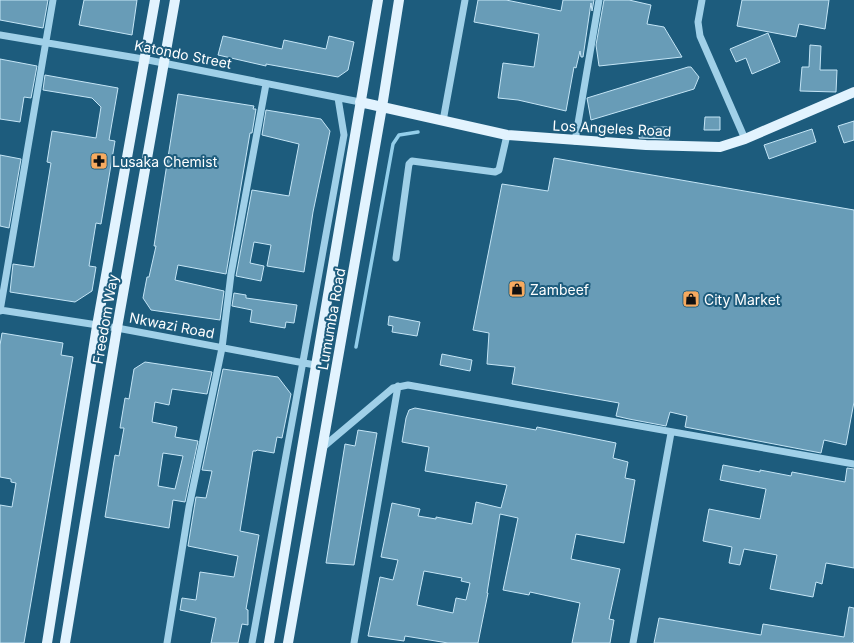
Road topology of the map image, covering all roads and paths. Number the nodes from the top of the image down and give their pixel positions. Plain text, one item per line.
1 (53, 0) edge
2 (155, 0) edge
3 (175, 0) edge
4 (378, 0) edge
5 (399, 0) edge
6 (465, 0) edge
7 (599, 0) edge
8 (702, 0) edge
9 (0, 35) edge
10 (45, 42) junction
11 (143, 59) junction
12 (164, 64) junction
13 (266, 84) junction
14 (854, 92) edge
15 (338, 98) junction
16 (360, 102) junction
17 (382, 107) junction
18 (443, 121) junction
19 (507, 135) junction
20 (745, 139) junction
21 (575, 141) junction
22 (396, 258) dead end
23 (0, 310) edge
24 (97, 326) junction
25 (117, 328) junction
26 (222, 348) junction
27 (303, 362) junction
28 (315, 364) junction
29 (398, 386) junction
30 (671, 433) junction
31 (321, 448) junction
32 (854, 464) edge
33 (47, 643) edge
34 (65, 643) edge
35 (167, 643) edge
36 (252, 643) edge
37 (268, 643) edge
38 (288, 643) edge
39 (354, 643) edge
40 (633, 643) edge

1 - 10 street
2 - 11 main road, Freedom Way
3 - 12 main road, Freedom Way
4 - 16 main road, Lumumba Road
5 - 17 main road, Lumumba Road
6 - 18 street
7 - 21 street
8 - 20 street
9 - 10 street, Katondo Street
10 - 11 street, Katondo Street
10 - 23 street
11 - 12 street, Katondo Street
11 - 24 main road, Freedom Way
12 - 13 street, Katondo Street
12 - 25 main road, Freedom Way
13 - 15 street, Katondo Street
13 - 26 street
14 - 20 main road, Los Angeles Road
15 - 16 street, Katondo Street
15 - 27 street
16 - 17 main road, Los Angeles Road
16 - 28 main road, Lumumba Road
17 - 18 main road, Los Angeles Road
17 - 31 main road, Lumumba Road
18 - 19 main road, Los Angeles Road
19 - 21 main road, Los Angeles Road
19 - 22 street
20 - 21 main road, Los Angeles Road
23 - 24 street, Nkwazi Road
24 - 25 street, Nkwazi Road
24 - 33 main road, Freedom Way
25 - 26 street, Nkwazi Road
25 - 34 main road, Freedom Way
26 - 27 street, Nkwazi Road
26 - 35 street
27 - 28 street, Nkwazi Road
27 - 36 street
28 - 37 main road, Lumumba Road
29 - 30 street
29 - 31 street
29 - 39 street
30 - 32 street
30 - 40 street
31 - 38 main road, Lumumba Road

